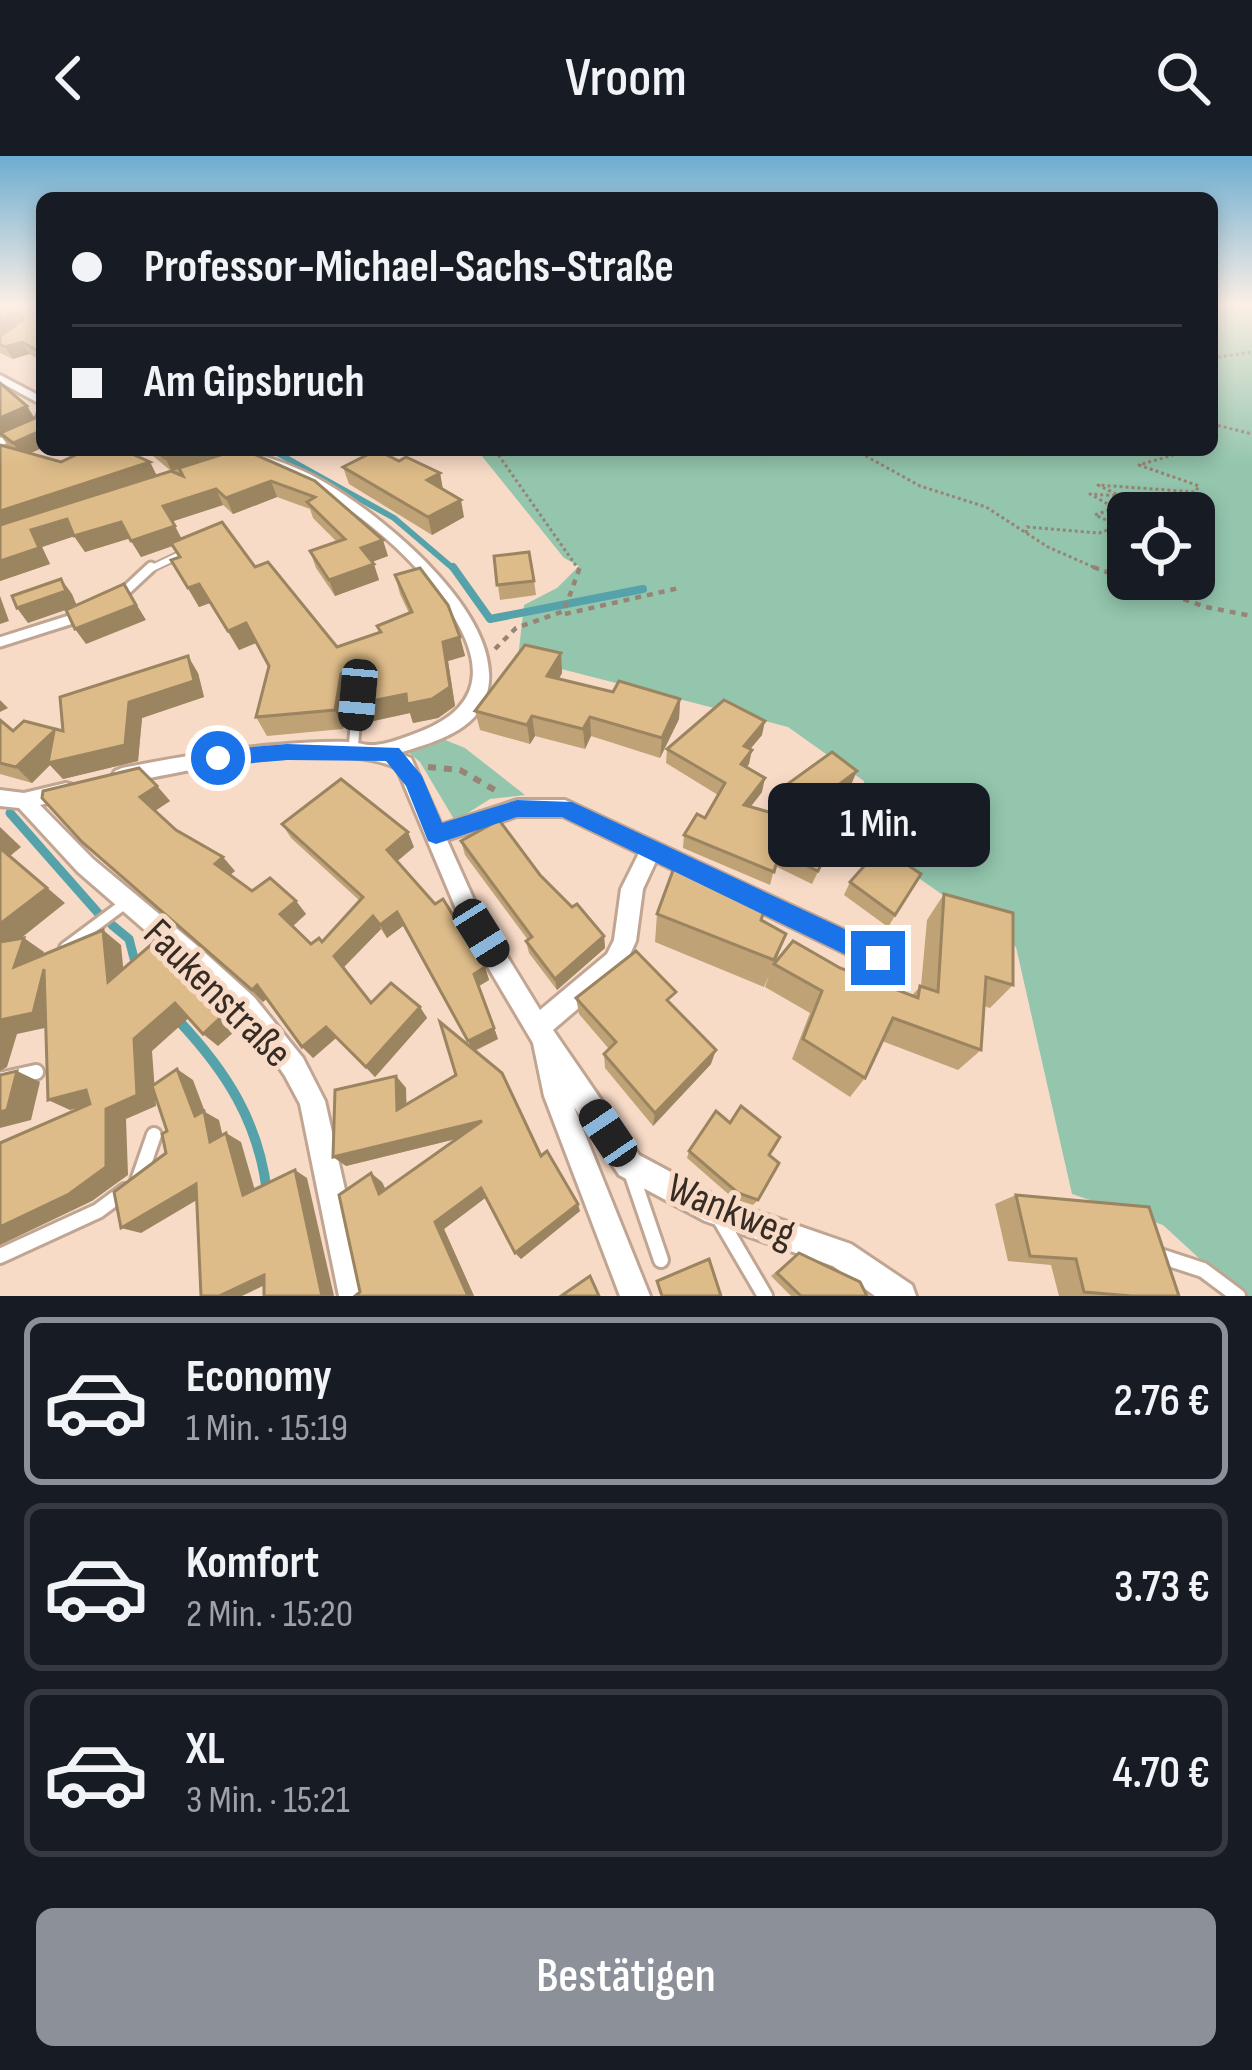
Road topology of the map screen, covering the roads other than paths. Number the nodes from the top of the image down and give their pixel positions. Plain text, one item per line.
1 (0, 378) edge
2 (36, 381) edge
3 (16, 387) junction
4 (36, 399) edge
5 (36, 427) edge
6 (0, 442) edge
7 (251, 456) edge
8 (261, 456) edge
9 (231, 463) edge
10 (190, 550) edge
11 (117, 598) edge
12 (89, 612) edge
13 (0, 642) edge
14 (358, 695) edge
15 (353, 750) junction
16 (380, 752) junction
17 (12, 800) edge
18 (436, 835) junction
19 (651, 849) junction
20 (128, 902) junction
21 (65, 948) edge
22 (878, 958) dead end
23 (541, 1033) junction
24 (36, 1072) dead end
25 (0, 1080) edge
26 (154, 1135) dead end
27 (629, 1165) junction
28 (715, 1211) junction
29 (0, 1256) edge
30 (1160, 1256) edge
31 (661, 1260) dead end
32 (354, 1296) edge
33 (635, 1296) edge
34 (764, 1296) edge
35 (901, 1296) edge
36 (1238, 1296) edge

1 - 3 street
2 - 3 street
3 - 4 street
5 - 6 street
7 - 9 street
8 - 16 street
10 - 11 lane
12 - 13 lane
14 - 15 lane
15 - 16 street
15 - 17 street
16 - 18 street, Wankweg
17 - 20 street, Faukenstraße
18 - 19 street
18 - 23 street, Wankweg
19 - 22 street
19 - 23 street
20 - 21 lane
20 - 32 street, Faukenstraße
23 - 27 street, Wankweg
23 - 33 street
24 - 25 lane
26 - 29 lane
27 - 28 street, Wankweg
27 - 31 lane
28 - 34 lane
28 - 35 street, Wankweg
30 - 36 lane

